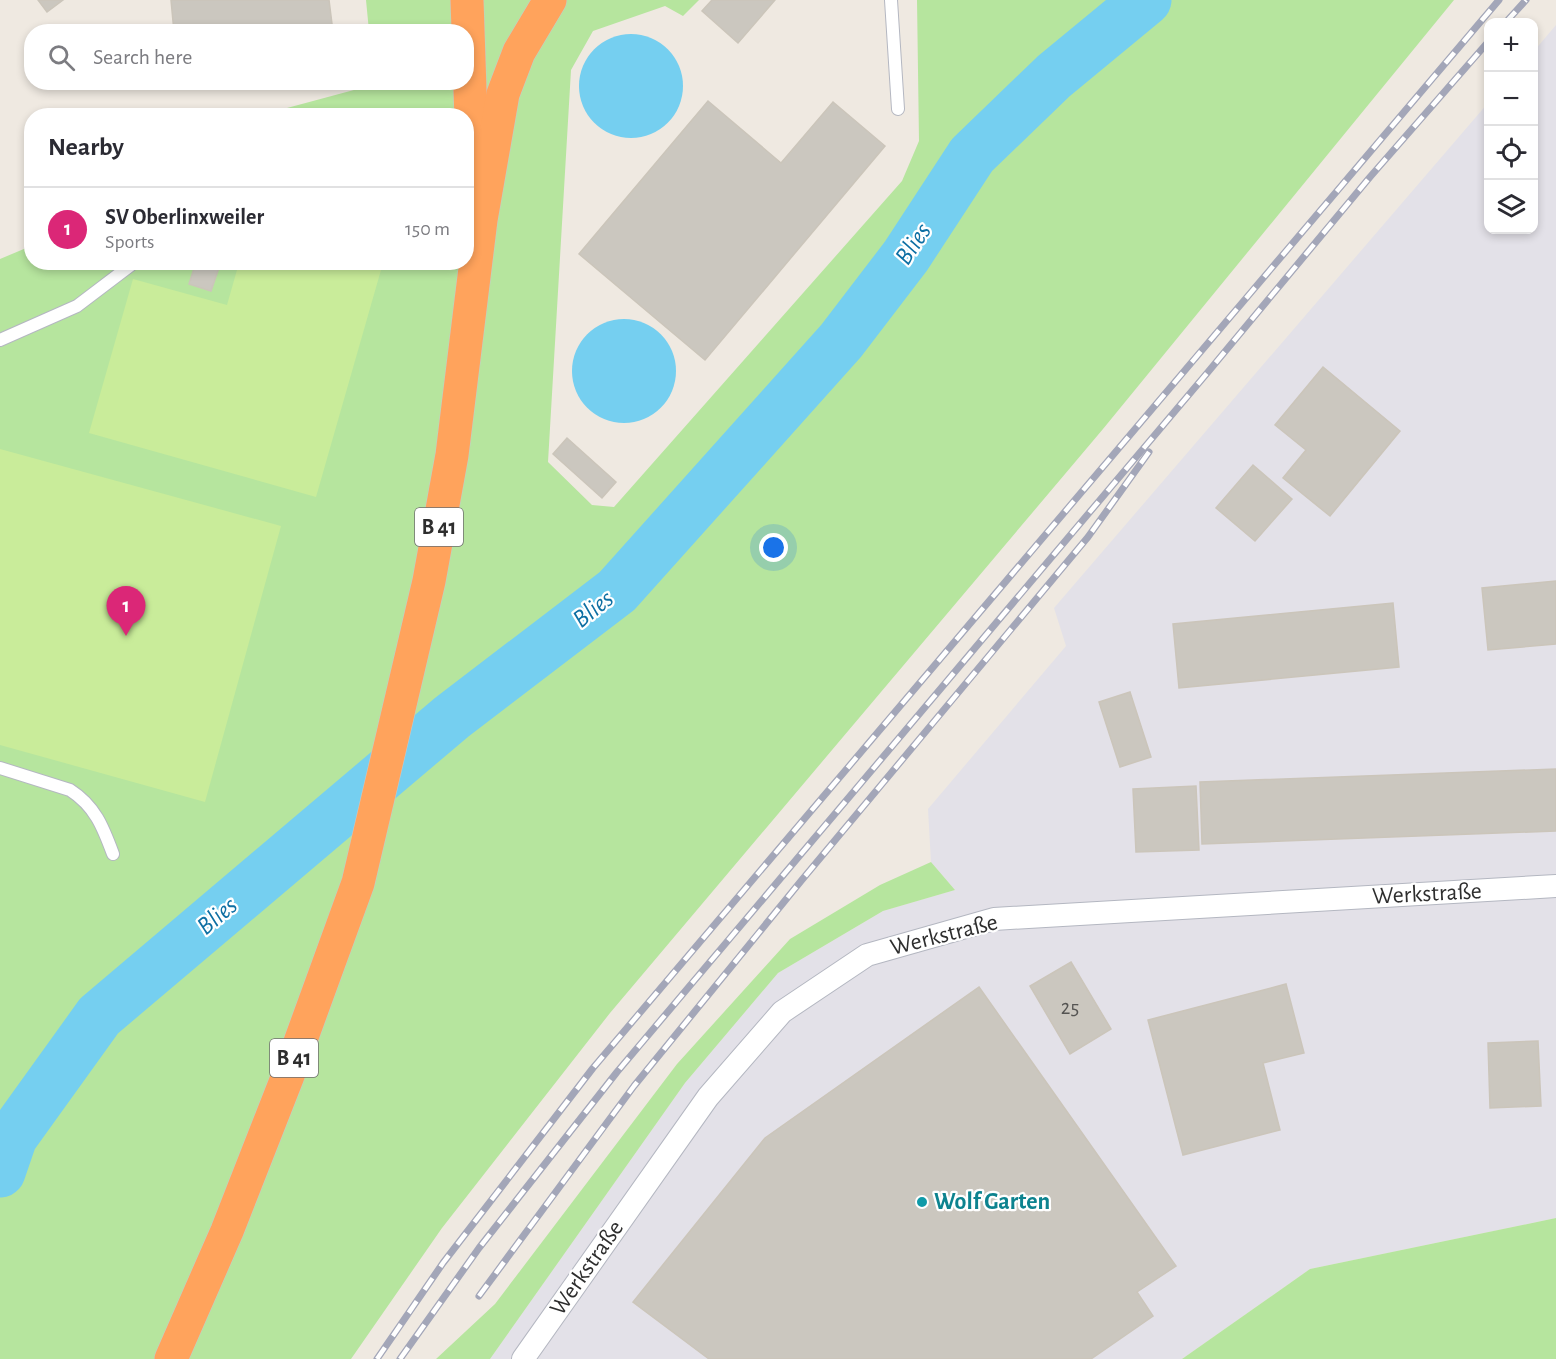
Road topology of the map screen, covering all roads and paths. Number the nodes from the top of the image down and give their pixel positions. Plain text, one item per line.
1 (467, 0) edge
2 (550, 0) edge
3 (891, 0) edge
4 (468, 24) edge
5 (470, 90) edge
6 (470, 108) edge
7 (898, 109) dead end
8 (124, 270) edge
9 (471, 270) edge
10 (467, 337) junction
11 (0, 340) edge
12 (0, 768) edge
13 (113, 854) dead end
14 (1556, 886) edge
15 (171, 1359) edge
16 (522, 1359) edge

1 - 4 highway, B 41
2 - 10 highway
3 - 7 lane
5 - 6 highway, B 41
8 - 11 lane
9 - 10 highway, B 41
10 - 15 highway, B 41
12 - 13 lane
14 - 16 street, Werkstraße

